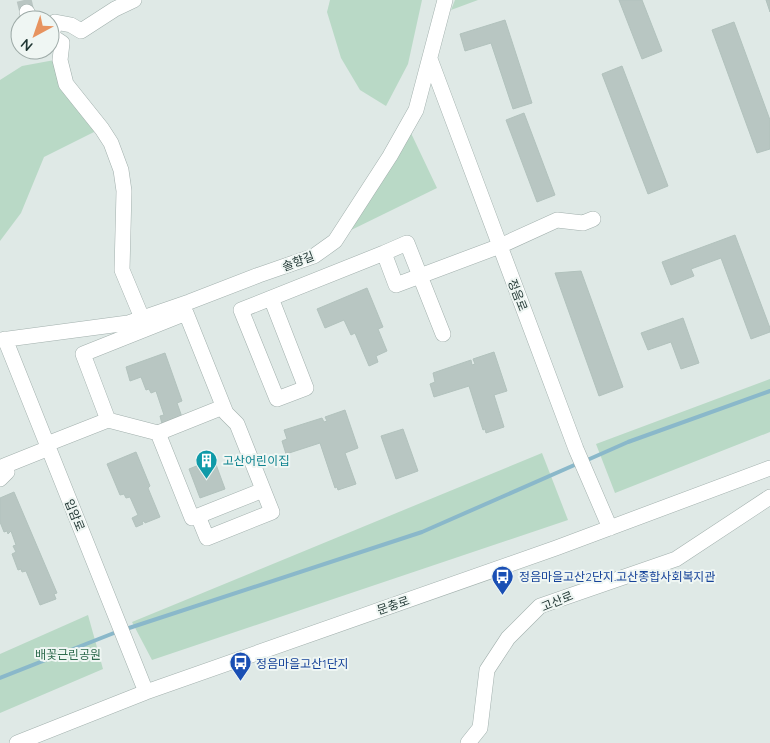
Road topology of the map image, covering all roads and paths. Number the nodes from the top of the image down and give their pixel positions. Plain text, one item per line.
1 (134, 0) edge
2 (445, 0) edge
3 (60, 23) edge
4 (60, 42) edge
5 (430, 59) junction
6 (60, 60) edge
7 (60, 60) edge
8 (593, 219) dead end
9 (500, 246) junction
10 (384, 253) junction
11 (420, 276) junction
12 (271, 298) junction
13 (142, 318) junction
14 (443, 334) dead end
15 (2, 340) edge
16 (223, 407) junction
17 (108, 420) junction
18 (158, 433) junction
19 (48, 446) junction
20 (1, 467) edge
21 (770, 468) edge
22 (263, 490) junction
23 (770, 497) edge
24 (198, 516) junction
25 (610, 528) junction
26 (146, 692) junction
27 (17, 743) edge
28 (468, 743) edge

1 - 3 street
2 - 5 street, 솔향길
4 - 7 street
5 - 9 street, 정음로
5 - 13 street, 솔향길
6 - 13 street
8 - 9 street
9 - 11 street
9 - 25 street, 정음로
10 - 11 street
10 - 11 street
10 - 12 street
11 - 14 street
12 - 12 street
13 - 15 street, 솔향길
15 - 19 street, 입암로
16 - 17 street
16 - 18 street
16 - 22 street
17 - 18 street
17 - 19 street
18 - 24 street
19 - 20 street
19 - 26 street, 입암로
21 - 25 street, 문충로
22 - 24 street
22 - 24 street
23 - 28 street, 고산로
25 - 26 street, 문충로
26 - 27 street, 문충로

